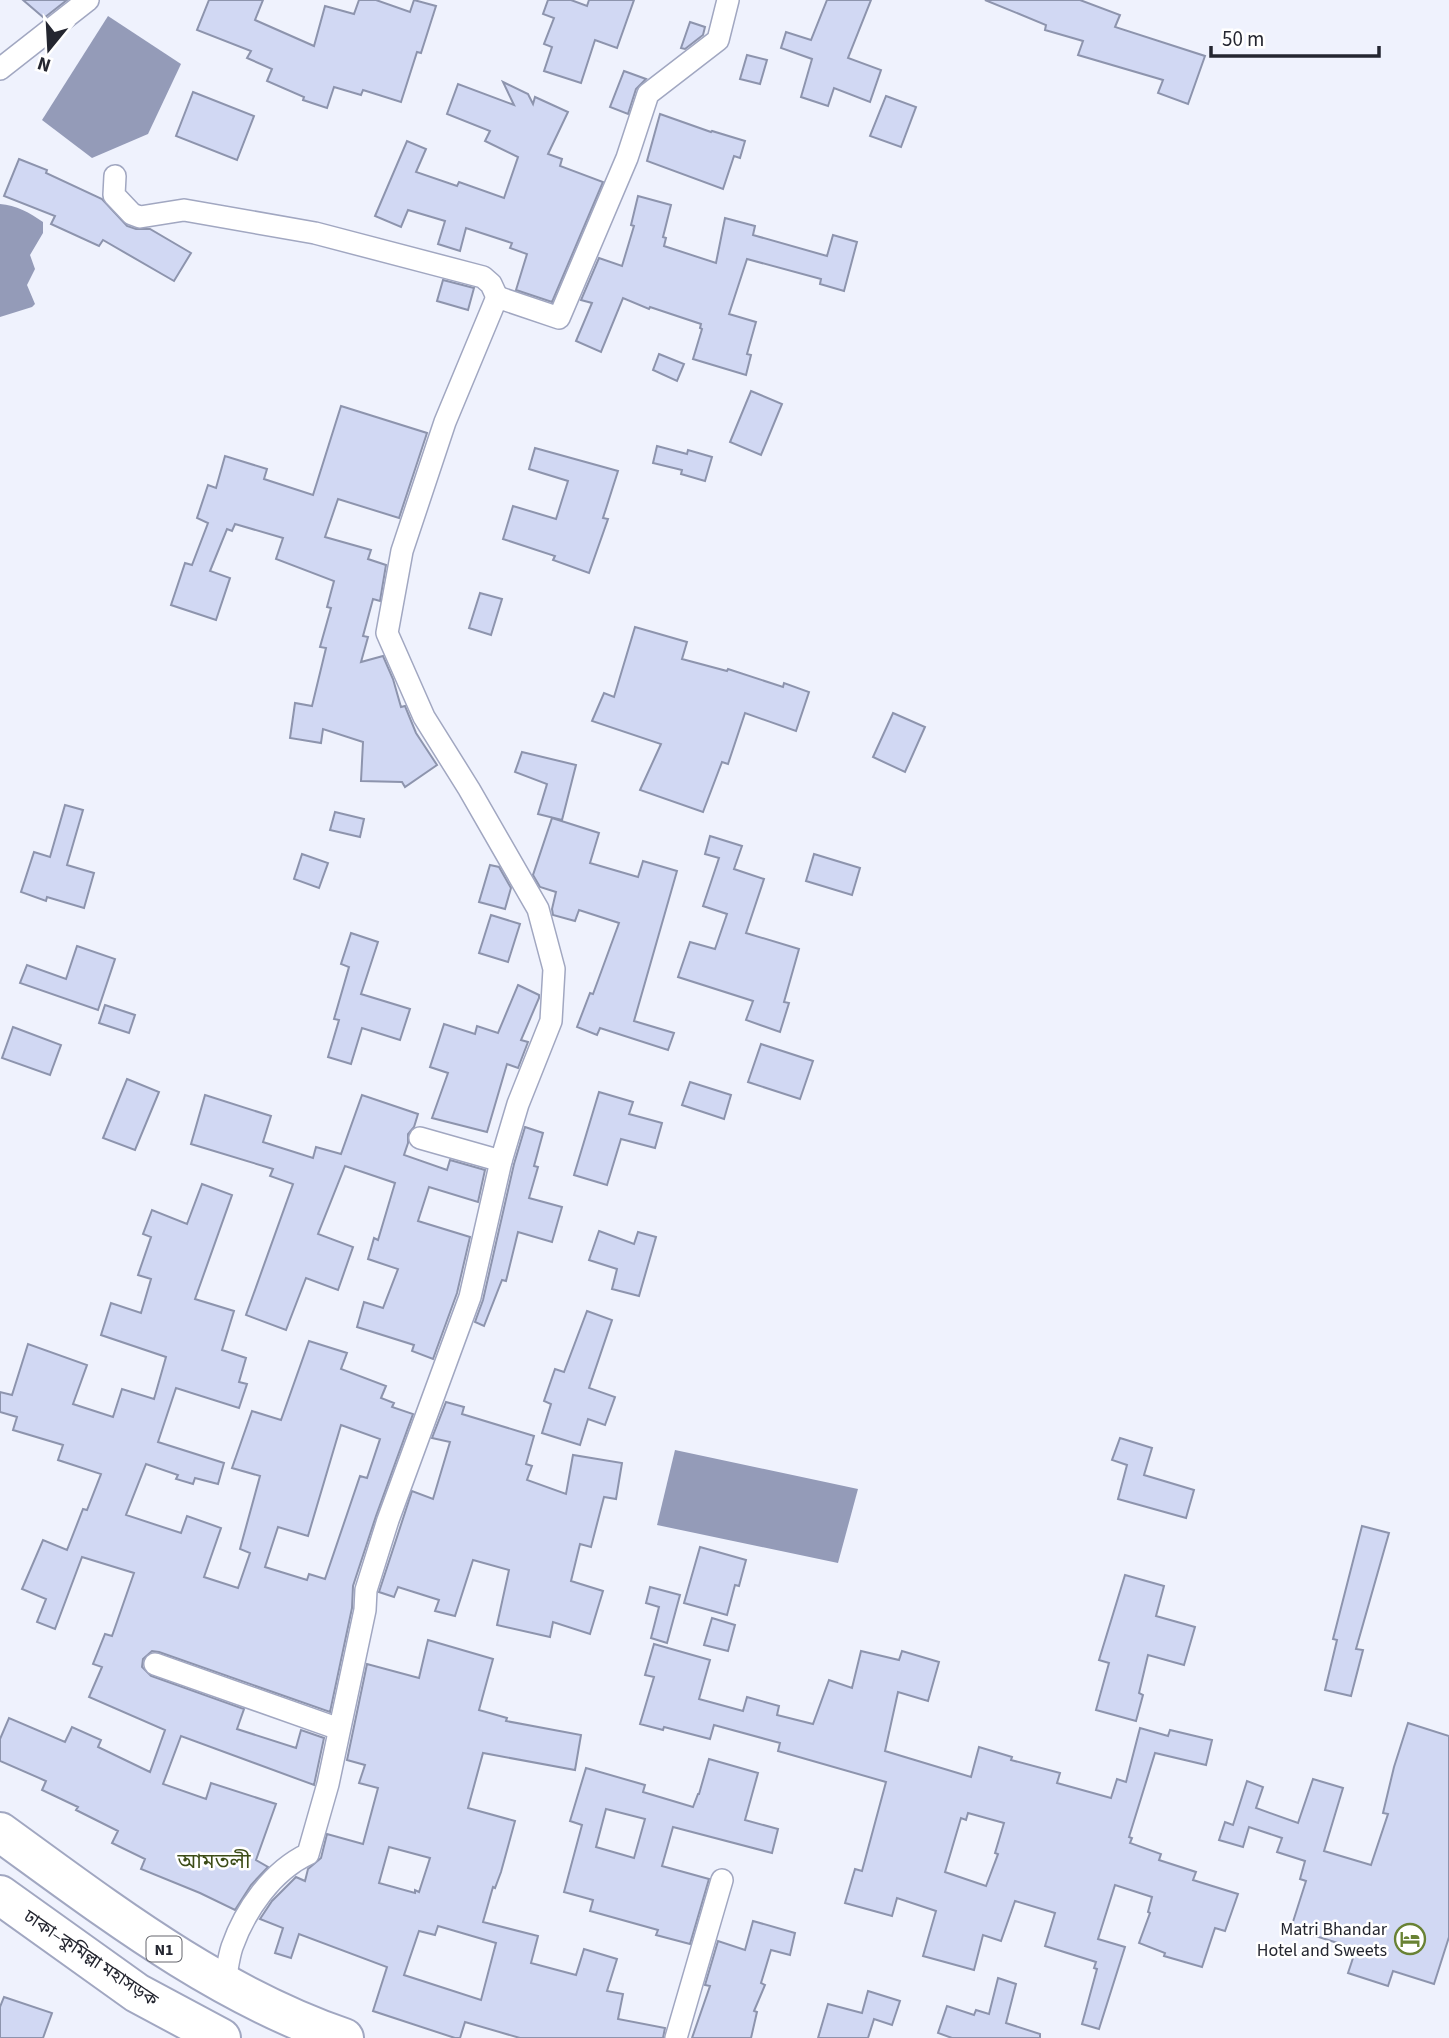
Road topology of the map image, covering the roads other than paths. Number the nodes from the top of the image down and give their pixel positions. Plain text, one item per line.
1 (88, 0) edge
2 (729, 0) edge
3 (0, 69) edge
4 (115, 176) dead end
5 (498, 298) junction
6 (419, 1138) dead end
7 (501, 1161) junction
8 (155, 1664) dead end
9 (339, 1729) junction
10 (0, 1832) edge
11 (722, 1880) dead end
12 (0, 1895) edge
13 (224, 1985) junction
14 (221, 2038) edge
15 (344, 2038) edge
16 (676, 2038) edge

1 - 3 street
2 - 5 street
4 - 5 street
5 - 7 street
6 - 7 street
7 - 9 street
8 - 9 street
9 - 13 street
10 - 13 highway, N1
11 - 16 street
12 - 14 highway, ঢাকা–কুমিল্লা মহাসড়ক
13 - 15 highway, N1

